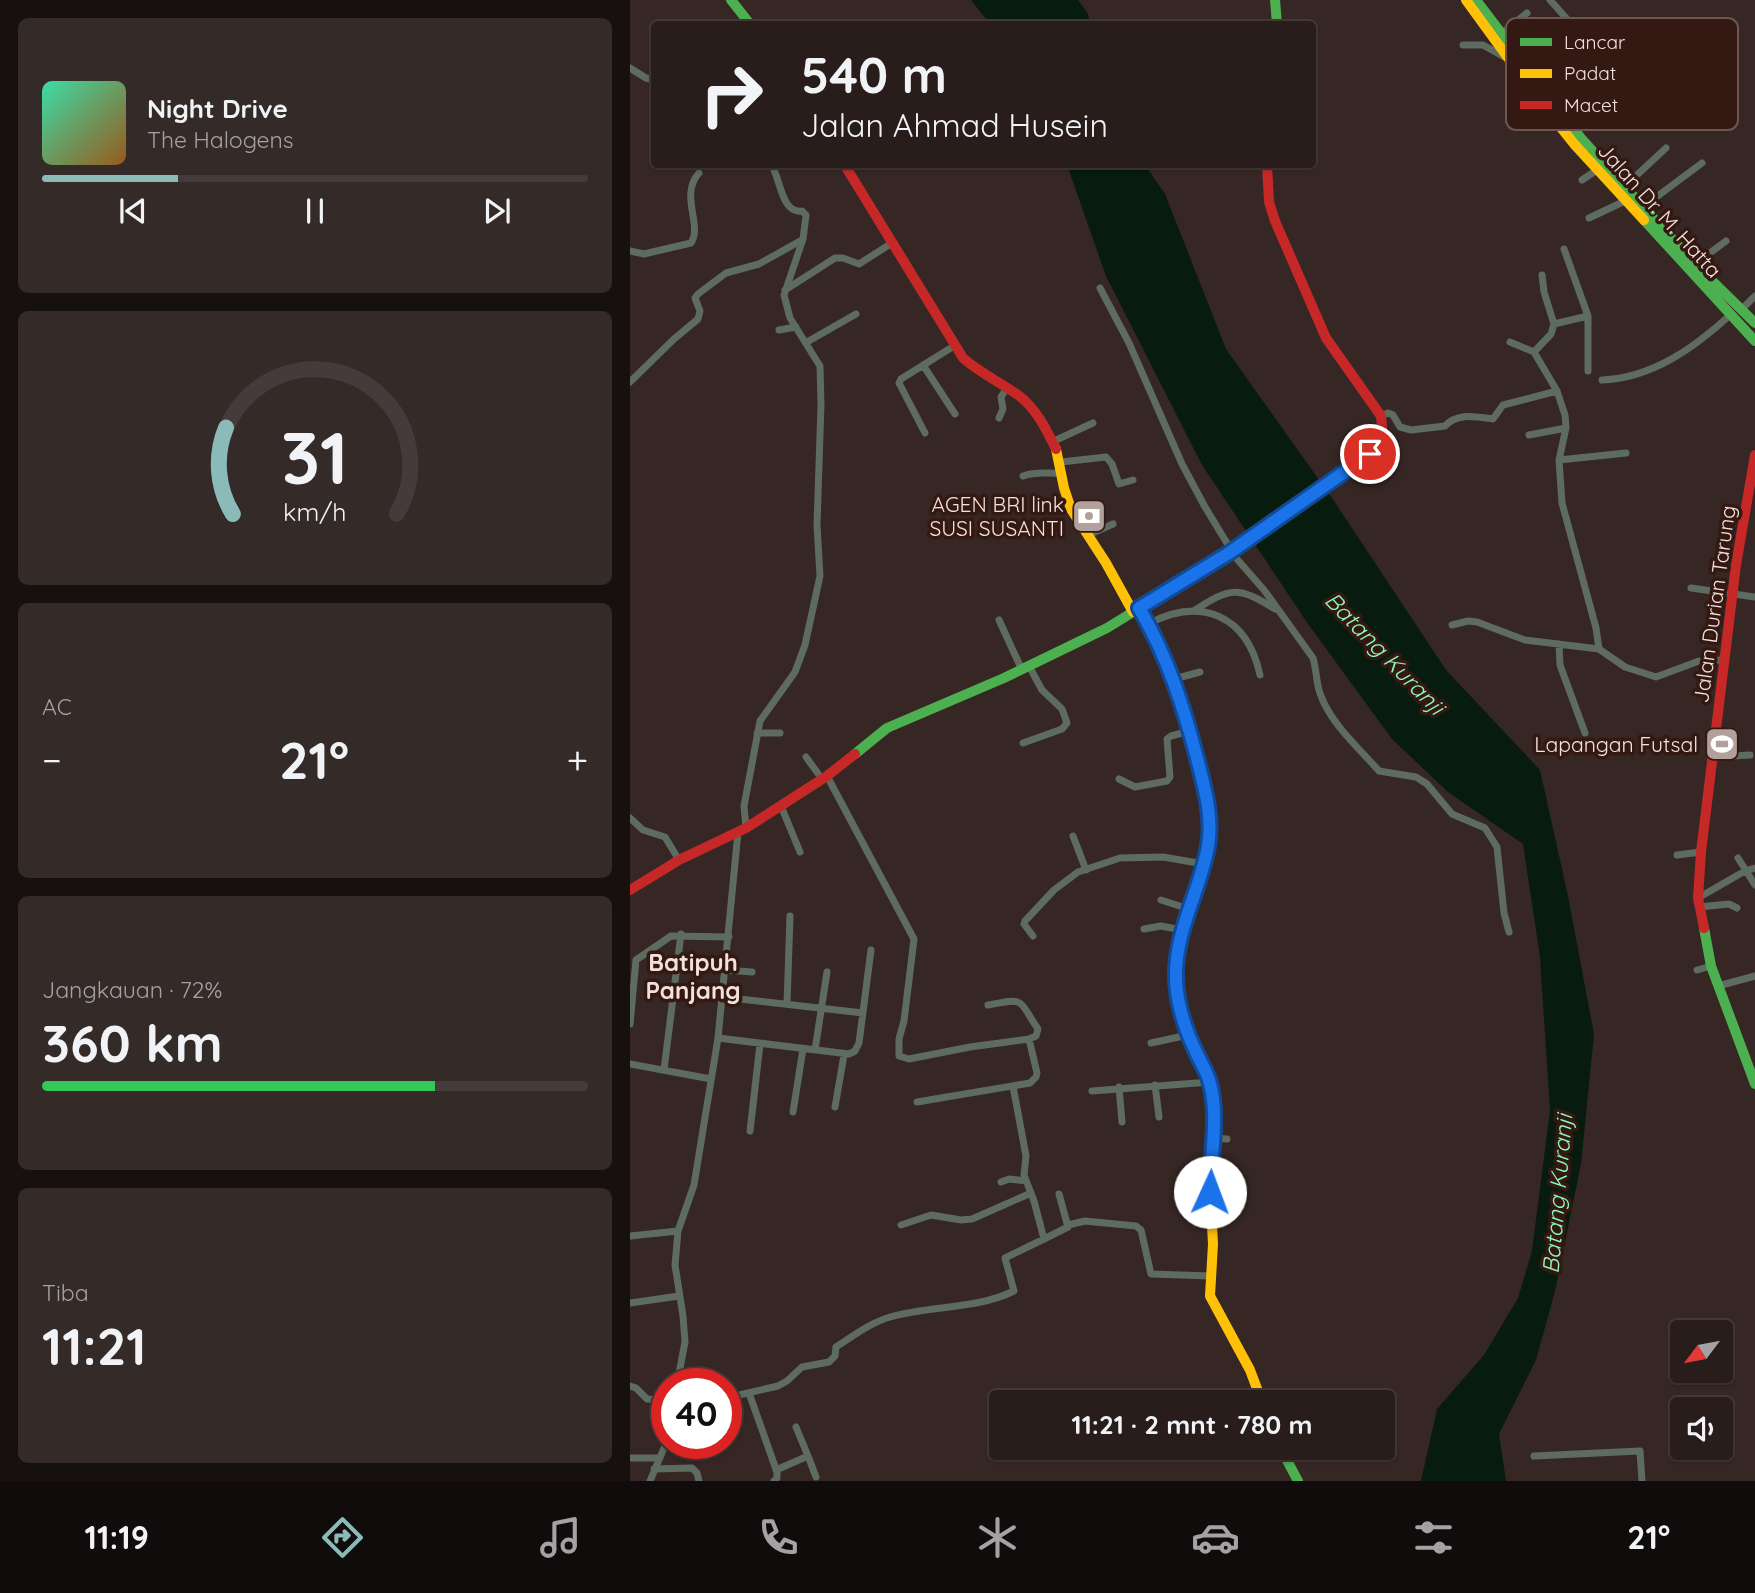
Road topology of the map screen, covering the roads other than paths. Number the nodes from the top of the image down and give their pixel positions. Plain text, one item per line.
1 (730, 0) edge
2 (1275, 0) edge
3 (1465, 0) edge
4 (1476, 0) edge
5 (1550, 0) edge
6 (1527, 13) dead end
7 (1520, 18) edge
8 (1566, 18) edge
9 (748, 21) edge
10 (1277, 21) edge
11 (1506, 29) edge
12 (1501, 33) junction
13 (1506, 40) edge
14 (1463, 45) dead end
15 (1506, 56) edge
16 (1506, 58) edge
17 (630, 68) edge
18 (651, 79) edge
19 (1566, 130) edge
20 (1573, 130) edge
21 (1666, 148) dead end
22 (1702, 163) dead end
23 (773, 168) edge
24 (846, 168) edge
25 (1267, 168) edge
26 (1601, 170) junction
27 (699, 173) dead end
28 (1582, 180) dead end
29 (1624, 187) junction
30 (1625, 201) junction
31 (1643, 207) junction
32 (1589, 218) dead end
33 (803, 239) junction
34 (1726, 241) dead end
35 (892, 243) junction
36 (1564, 249) dead end
37 (630, 251) edge
38 (1695, 264) junction
39 (1542, 275) dead end
40 (1100, 288) dead end
41 (785, 290) junction
42 (1755, 296) edge
43 (1741, 310) junction
44 (856, 314) dead end
45 (1730, 315) junction
46 (1588, 316) junction
47 (1755, 323) edge
48 (1554, 324) junction
49 (796, 327) junction
50 (779, 330) dead end
51 (1755, 341) edge
52 (807, 342) junction
53 (1510, 342) dead end
54 (954, 346) junction
55 (1534, 352) junction
56 (923, 365) junction
57 (1588, 371) dead end
58 (1602, 380) dead end
59 (630, 382) edge
60 (1007, 388) junction
61 (1557, 391) junction
62 (955, 414) dead end
63 (1381, 416) junction
64 (999, 418) dead end
65 (1093, 423) dead end
66 (1566, 428) junction
67 (925, 433) dead end
68 (1529, 435) dead end
69 (1054, 441) junction
70 (1626, 453) dead end
71 (1755, 455) edge
72 (1559, 460) junction
73 (1062, 467) junction
74 (1023, 475) dead end
75 (1133, 480) dead end
76 (1113, 524) dead end
77 (1088, 535) junction
78 (1691, 588) dead end
79 (1734, 595) junction
80 (1755, 597) edge
81 (1136, 610) junction
82 (1194, 610) junction
83 (1279, 611) junction
84 (999, 620) dead end
85 (1148, 624) junction
86 (1452, 625) dead end
87 (1559, 644) junction
88 (1599, 649) junction
89 (1725, 660) junction
90 (1026, 668) junction
91 (1200, 672) dead end
92 (1260, 674) dead end
93 (1174, 679) junction
94 (1190, 731) junction
95 (757, 733) junction
96 (780, 733) dead end
97 (1585, 733) dead end
98 (1023, 743) dead end
99 (1750, 755) dead end
100 (806, 757) dead end
101 (1714, 757) junction
102 (825, 778) junction
103 (1118, 779) dead end
104 (781, 806) junction
105 (630, 818) edge
106 (742, 830) junction
107 (1073, 836) dead end
108 (800, 852) dead end
109 (1700, 852) junction
110 (1677, 855) dead end
111 (1738, 858) dead end
112 (680, 860) junction
113 (1204, 864) junction
114 (1755, 868) edge
115 (1086, 870) junction
116 (1745, 871) junction
117 (1755, 885) edge
118 (630, 890) edge
119 (1161, 900) dead end
120 (1698, 902) junction
121 (1737, 908) dead end
122 (1189, 909) junction
123 (790, 916) dead end
124 (1144, 929) dead end
125 (1182, 930) junction
126 (1509, 932) dead end
127 (681, 934) junction
128 (1033, 936) dead end
129 (729, 937) junction
130 (871, 950) dead end
131 (633, 962) edge
132 (1711, 966) junction
133 (725, 970) junction
134 (1697, 970) dead end
135 (752, 972) dead end
136 (827, 972) dead end
137 (1755, 976) edge
138 (1718, 986) junction
139 (722, 997) junction
140 (786, 1004) junction
141 (988, 1005) dead end
142 (821, 1007) junction
143 (863, 1013) junction
144 (630, 1024) edge
145 (1188, 1034) junction
146 (718, 1038) junction
147 (1029, 1039) junction
148 (1151, 1043) dead end
149 (760, 1044) junction
150 (803, 1049) junction
151 (815, 1050) junction
152 (844, 1055) junction
153 (630, 1064) edge
154 (664, 1070) junction
155 (710, 1079) junction
156 (1210, 1082) junction
157 (1755, 1084) edge
158 (1155, 1085) junction
159 (1013, 1086) junction
160 (1119, 1087) junction
161 (1092, 1091) dead end
162 (917, 1102) dead end
163 (835, 1107) dead end
164 (793, 1112) dead end
165 (1159, 1117) dead end
166 (1122, 1122) dead end
167 (750, 1132) dead end
168 (1213, 1138) junction
169 (1227, 1139) dead end
170 (1026, 1181) junction
171 (1001, 1182) dead end
172 (1210, 1192) junction
173 (1031, 1193) junction
174 (1059, 1194) dead end
175 (1197, 1195) dead end
176 (901, 1225) dead end
177 (1068, 1225) junction
178 (678, 1231) junction
179 (630, 1236) edge
180 (1044, 1240) junction
181 (1210, 1276) junction
182 (679, 1296) junction
183 (630, 1303) edge
184 (680, 1368) edge
185 (630, 1386) edge
186 (1258, 1390) edge
187 (749, 1393) junction
188 (742, 1395) edge
189 (651, 1399) edge
190 (796, 1427) dead end
191 (1534, 1456) dead end
192 (808, 1457) junction
193 (630, 1458) edge
194 (651, 1458) edge
195 (659, 1459) edge
196 (1287, 1460) edge
197 (654, 1469) junction
198 (776, 1470) junction
199 (816, 1477) dead end
200 (650, 1481) edge
201 (699, 1481) edge
202 (774, 1481) edge
203 (1298, 1481) edge
204 (1642, 1481) edge

1 - 9 street
2 - 10 street
3 - 15 street, Jalan Dr. M. Hatta
4 - 12 street, Jalan Dr. M. Hatta
5 - 8 street
6 - 7 street
11 - 12 street
12 - 13 street, Jalan Dr. M. Hatta
14 - 16 street
17 - 18 street
19 - 26 street, Jalan Dr. M. Hatta
20 - 26 street, Jalan Dr. M. Hatta
21 - 29 street
22 - 31 street
23 - 33 street
24 - 35 street
25 - 63 street
26 - 28 street
26 - 29 street, Jalan Dr. M. Hatta
26 - 30 street, Jalan Dr. M. Hatta
27 - 37 street
29 - 31 street, Jalan Dr. M. Hatta
30 - 32 street
30 - 45 street, Jalan Dr. M. Hatta
31 - 38 street, Jalan Dr. M. Hatta
33 - 41 street
33 - 59 street
34 - 38 street
35 - 41 street
35 - 54 street
36 - 46 street
38 - 43 street, Jalan Dr. M. Hatta
39 - 48 street
40 - 83 street
41 - 49 street
42 - 43 street
43 - 47 street, Jalan Dr. M. Hatta
44 - 52 street
45 - 51 street, Jalan Dr. M. Hatta
45 - 58 street
46 - 48 street
46 - 57 street
48 - 55 street
49 - 50 street
49 - 52 street
52 - 95 street
53 - 55 street
54 - 56 street
54 - 60 street
55 - 61 street
56 - 62 street
56 - 67 street
60 - 64 street
60 - 69 street
61 - 63 street
61 - 66 street
63 - 81 street, bridge
65 - 69 street
66 - 68 street
66 - 72 street
69 - 73 street
70 - 72 street
71 - 79 street, Jalan Durian Tarung
72 - 88 street
73 - 74 street
73 - 75 street
73 - 77 street
76 - 77 street
77 - 81 street
78 - 79 street
79 - 80 street
79 - 89 street, Jalan Durian Tarung
81 - 85 street
81 - 90 street
82 - 83 street
82 - 85 street
82 - 92 street
83 - 126 street
84 - 90 street
85 - 93 street
86 - 87 street
87 - 88 street
87 - 97 street
88 - 89 street
89 - 101 street, Jalan Durian Tarung
90 - 98 street
90 - 102 street
91 - 93 street
93 - 94 street
94 - 103 street
94 - 113 street
95 - 96 street
95 - 106 street
99 - 101 street
100 - 102 street
101 - 109 street, Jalan Durian Tarung
102 - 104 street
102 - 147 street
104 - 106 street
104 - 108 street
105 - 112 street
106 - 112 street
106 - 129 street
107 - 115 street
109 - 110 street
109 - 120 street, Jalan Durian Tarung
111 - 116 street
112 - 118 street
113 - 115 street
113 - 122 street
114 - 116 street
115 - 128 street
116 - 117 street
116 - 120 street
119 - 122 street
120 - 121 street
120 - 132 street, Jalan Durian Tarung
122 - 125 street
123 - 140 street
124 - 125 street
125 - 145 street
127 - 129 street
127 - 131 street
127 - 154 street
129 - 133 street
130 - 143 street
131 - 144 street
132 - 134 street
132 - 138 street, Jalan Durian Tarung
133 - 135 street
133 - 139 street
136 - 142 street
137 - 138 street
138 - 157 street, Jalan Durian Tarung
139 - 140 street
139 - 146 street
140 - 142 street
141 - 147 street
142 - 143 street
142 - 151 street
143 - 152 street
145 - 148 street
145 - 156 street
146 - 149 street
146 - 155 street
147 - 159 street
149 - 150 street
149 - 167 street
150 - 151 street
150 - 164 street
151 - 152 street
152 - 163 street
153 - 154 street
154 - 155 street
155 - 178 street
156 - 158 street
156 - 168 street
158 - 160 street
158 - 165 street
159 - 162 street
159 - 170 street
160 - 161 street
160 - 166 street
168 - 169 street
168 - 172 street
170 - 171 street
170 - 173 street
172 - 175 street
172 - 181 street
173 - 176 street
173 - 180 street
174 - 177 street
177 - 180 street
177 - 181 street
178 - 179 street
178 - 182 street
180 - 187 street
181 - 186 street
182 - 183 street
182 - 184 street
185 - 189 street
187 - 188 street
187 - 198 street
190 - 192 street
191 - 204 street
192 - 198 street
192 - 199 street
193 - 194 street
195 - 197 street
196 - 203 street
197 - 200 street
197 - 201 street
198 - 202 street

